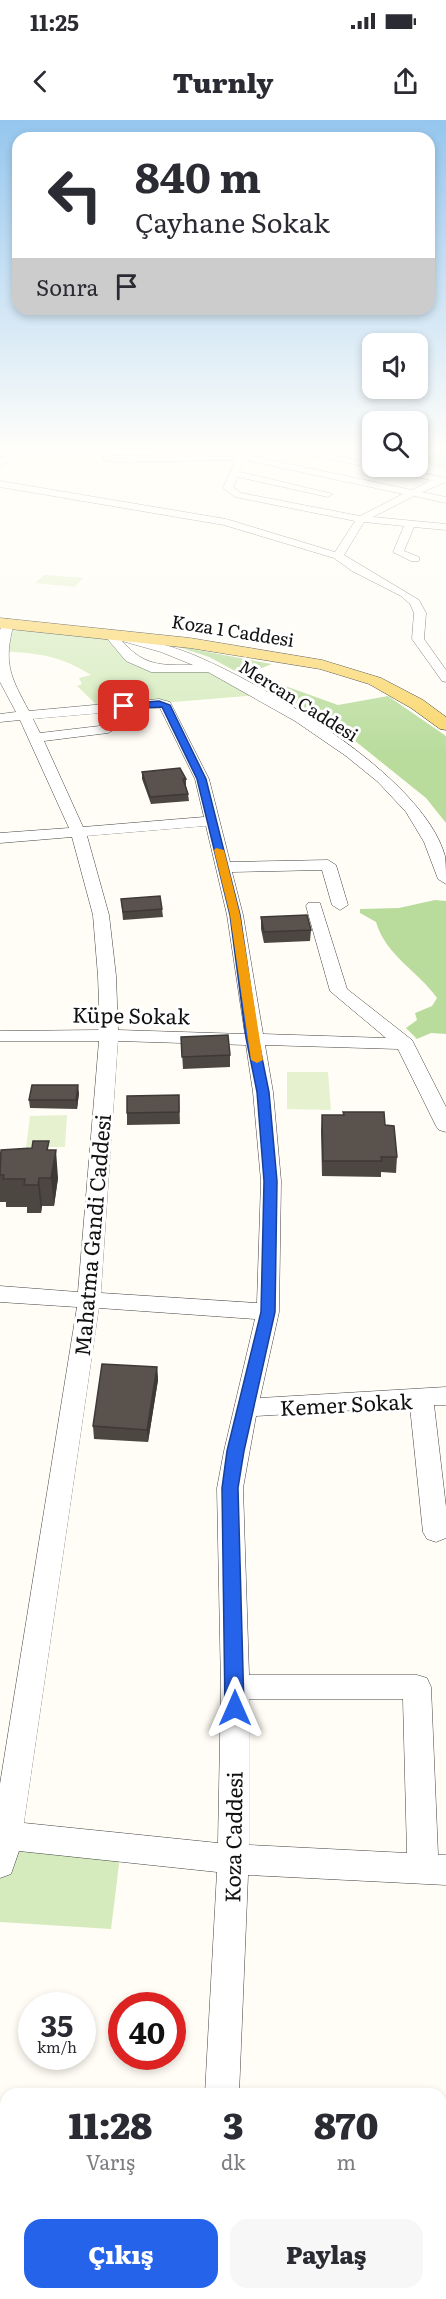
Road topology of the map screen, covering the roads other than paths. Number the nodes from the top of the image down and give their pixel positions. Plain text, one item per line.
1 (320, 551) edge
2 (341, 551) edge
3 (399, 551) edge
4 (338, 556) junction
5 (415, 559) dead end
6 (4, 623) edge
7 (75, 630) junction
8 (111, 636) junction
9 (213, 668) junction
10 (446, 678) edge
11 (25, 716) junction
12 (0, 718) edge
13 (446, 725) edge
14 (108, 729) dead end
15 (36, 738) junction
16 (214, 821) junction
17 (78, 832) junction
18 (0, 838) edge
19 (223, 867) junction
20 (446, 879) edge
21 (340, 905) dead end
22 (314, 906) dead end
23 (109, 1035) junction
24 (0, 1036) edge
25 (252, 1038) junction
26 (405, 1044) junction
27 (446, 1126) edge
28 (0, 1294) edge
29 (89, 1300) junction
30 (268, 1312) junction
31 (446, 1396) edge
32 (421, 1399) junction
33 (246, 1408) junction
34 (436, 1532) dead end
35 (235, 1687) junction
36 (2, 1845) edge
37 (233, 1859) junction
38 (434, 1869) edge
39 (222, 2088) edge

1 - 4 street
2 - 4 street
3 - 5 street
4 - 10 street
6 - 7 main road, Koza 1 Caddesi
6 - 11 street, Mahatma Gandi Caddesi
7 - 8 street, Mercan Caddesi
7 - 13 main road, Koza 1 Caddesi
8 - 9 street, Mercan Caddesi
8 - 9 street
9 - 20 street, Mercan Caddesi
11 - 12 street
11 - 15 street, Mahatma Gandi Caddesi
11 - 16 street, Koza Caddesi
14 - 15 street
15 - 17 street, Mahatma Gandi Caddesi
16 - 17 street
16 - 19 street, Koza Caddesi
17 - 18 street
17 - 23 street, Mahatma Gandi Caddesi
19 - 21 street
19 - 25 street, Koza Caddesi
22 - 26 street
23 - 24 street, Küpe Sokak
23 - 25 street, Küpe Sokak
23 - 29 street, Mahatma Gandi Caddesi
25 - 26 street, Küpe Sokak
25 - 30 street, Koza Caddesi
26 - 27 street
28 - 29 street
29 - 30 street
29 - 36 street, Mahatma Gandi Caddesi
30 - 33 street, Koza Caddesi
31 - 32 street, Kemer Sokak
32 - 33 street, Kemer Sokak
32 - 34 street
33 - 35 street, Koza Caddesi
35 - 37 street, Koza Caddesi
35 - 38 street
36 - 37 street
37 - 38 street
37 - 39 street, Koza Caddesi

